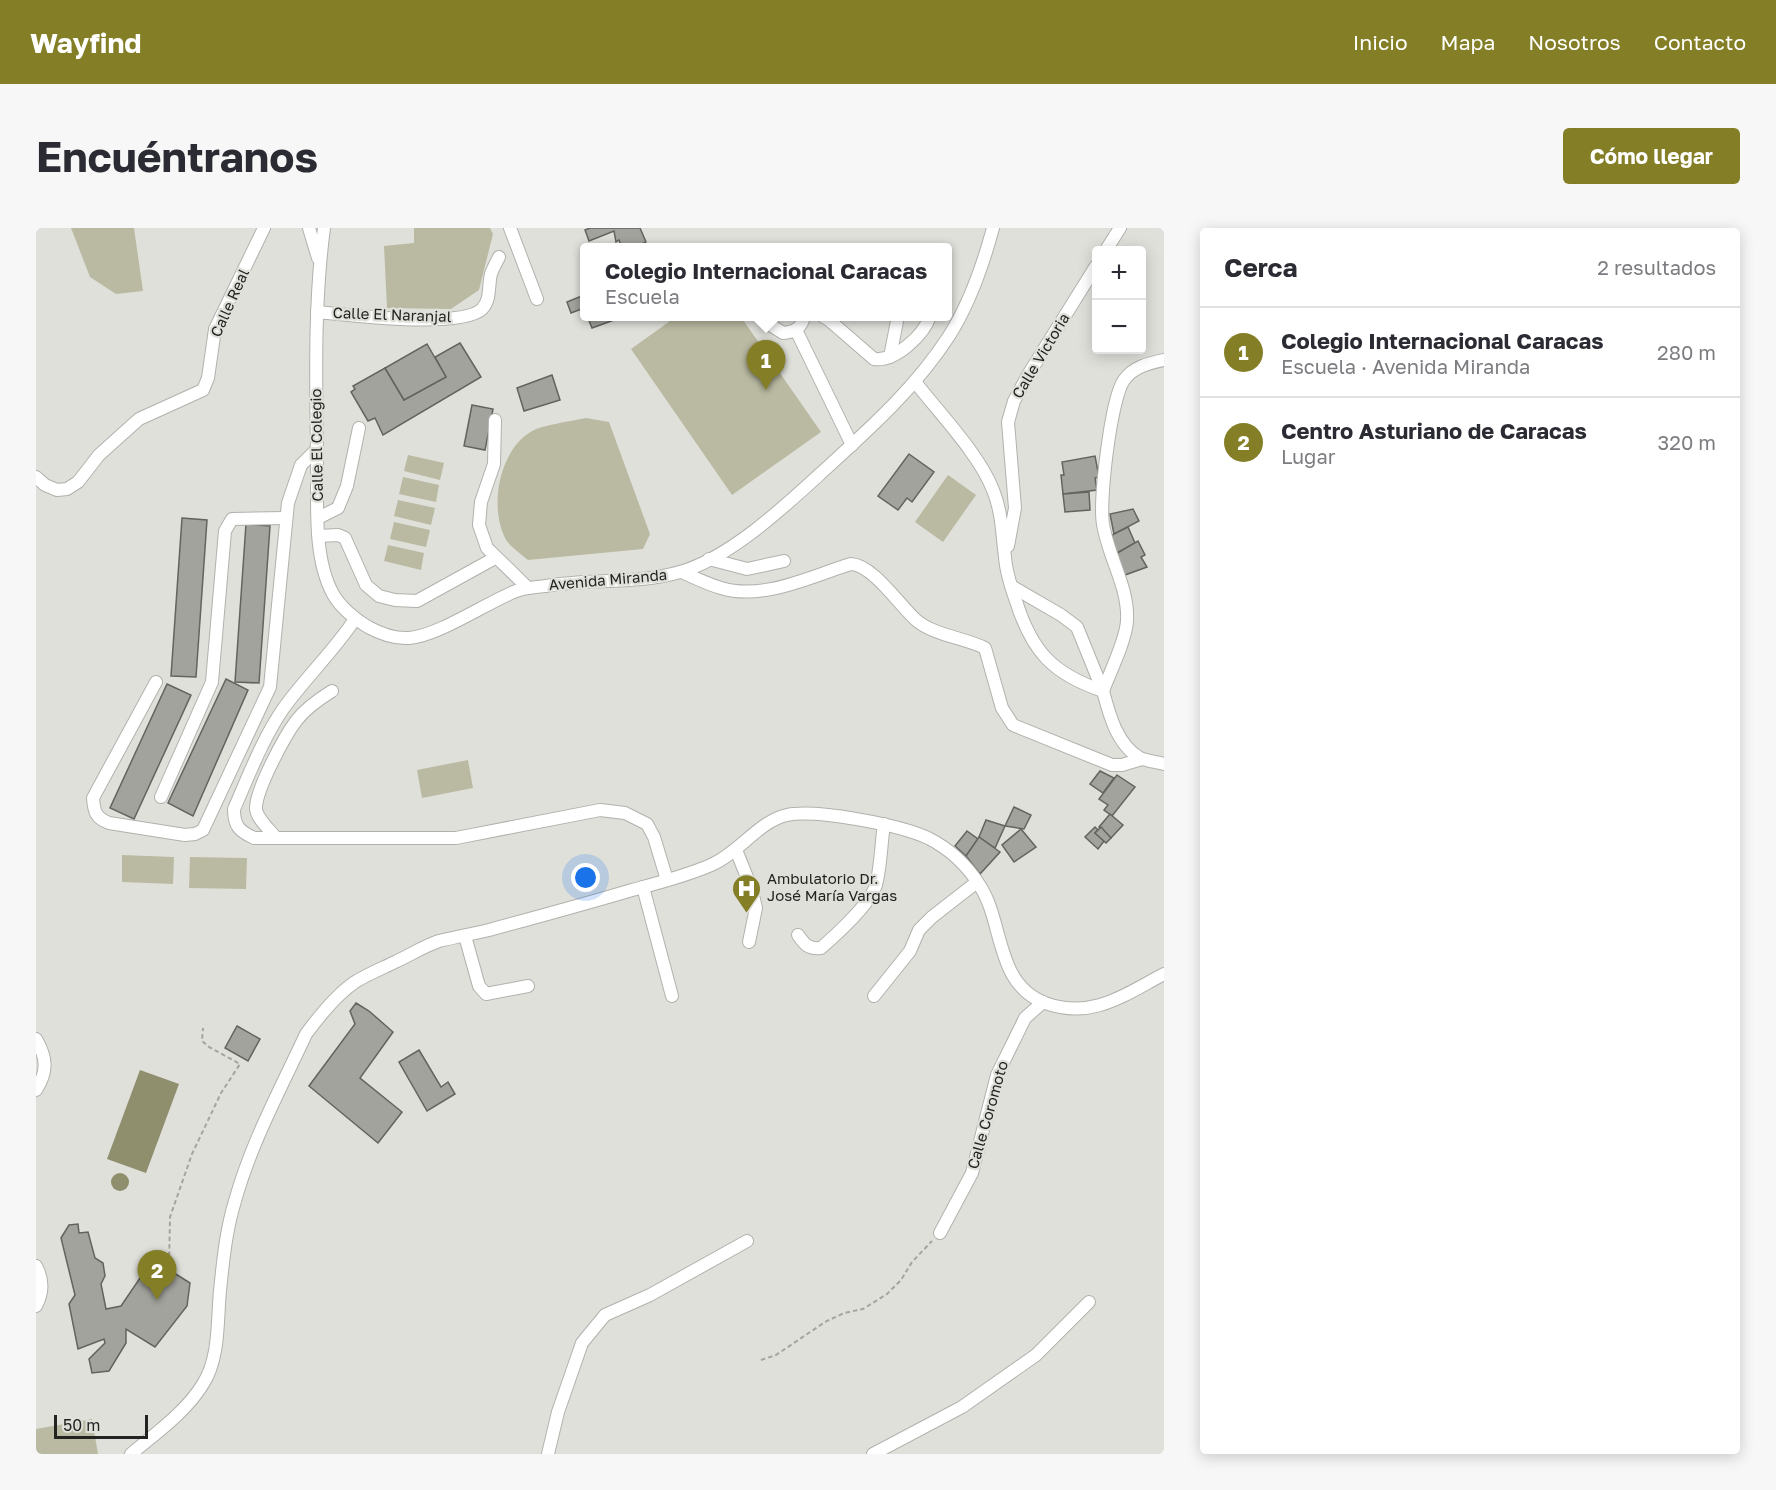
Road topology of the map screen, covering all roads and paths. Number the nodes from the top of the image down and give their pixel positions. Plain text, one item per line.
1 (264, 228) edge
2 (309, 228) edge
3 (324, 228) edge
4 (510, 228) edge
5 (993, 228) edge
6 (1120, 228) edge
7 (1109, 246) edge
8 (499, 257) dead end
9 (319, 260) junction
10 (1092, 272) edge
11 (537, 299) dead end
12 (317, 312) junction
13 (770, 321) edge
14 (802, 321) edge
15 (828, 321) edge
16 (897, 321) edge
17 (928, 321) edge
18 (796, 330) junction
19 (890, 357) junction
20 (1164, 360) edge
21 (916, 383) junction
22 (495, 420) dead end
23 (359, 428) dead end
24 (852, 445) junction
25 (317, 449) junction
26 (36, 477) edge
27 (286, 518) junction
28 (318, 518) junction
29 (319, 536) junction
30 (495, 558) junction
31 (709, 559) junction
32 (1005, 559) junction
33 (784, 561) dead end
34 (682, 572) junction
35 (1011, 586) junction
36 (528, 588) junction
37 (355, 619) junction
38 (156, 682) dead end
39 (332, 691) dead end
40 (1103, 691) junction
41 (1142, 759) junction
42 (1164, 764) edge
43 (160, 797) dead end
44 (884, 824) junction
45 (276, 838) junction
46 (736, 850) junction
47 (667, 880) junction
48 (977, 882) junction
49 (643, 887) junction
50 (798, 935) dead end
51 (465, 936) junction
52 (749, 942) dead end
53 (1164, 974) edge
54 (528, 986) dead end
55 (672, 996) dead end
56 (874, 996) dead end
57 (1042, 1002) junction
58 (203, 1028) dead end
59 (36, 1039) edge
60 (36, 1090) edge
61 (940, 1233) joint
62 (747, 1240) dead end
63 (36, 1266) edge
64 (146, 1282) dead end
65 (1089, 1302) dead end
66 (36, 1306) edge
67 (761, 1360) dead end
68 (131, 1454) edge
69 (548, 1454) edge
70 (873, 1454) edge

1 - 26 street, Calle Real
2 - 9 street, Calle El Colegio
3 - 9 street, Calle El Colegio
4 - 11 street
5 - 21 street, Avenida Miranda
6 - 7 street
8 - 12 street, Calle El Naranjal
9 - 12 street, Calle El Colegio
10 - 32 street, Calle Victoria
12 - 25 street, Calle El Colegio
13 - 18 street
14 - 18 street
15 - 19 street
16 - 19 street
17 - 19 street
18 - 24 street
20 - 40 street
21 - 24 street, Avenida Miranda
21 - 32 street
22 - 30 street
23 - 28 street
24 - 31 street, Avenida Miranda
25 - 27 street
25 - 28 street, Calle El Colegio
27 - 38 street
27 - 43 street
28 - 29 street, Calle El Colegio
29 - 30 street
29 - 37 street, Calle El Colegio
30 - 36 street
31 - 33 street
31 - 34 street, Avenida Miranda
32 - 35 street
34 - 36 street, Avenida Miranda
34 - 41 street
35 - 40 street
35 - 40 street
36 - 37 street, Avenida Miranda
37 - 45 street
39 - 45 street
40 - 41 street
41 - 42 street
44 - 46 street
44 - 48 street
44 - 50 street
45 - 47 street
46 - 47 street
46 - 52 street
47 - 49 street
48 - 56 street
48 - 57 street
49 - 51 street
49 - 55 street
51 - 54 street
51 - 68 street
53 - 57 street
57 - 61 street, Calle Coromoto
58 - 64 path
59 - 60 street
61 - 67 path
62 - 69 street
63 - 66 street
65 - 70 street

